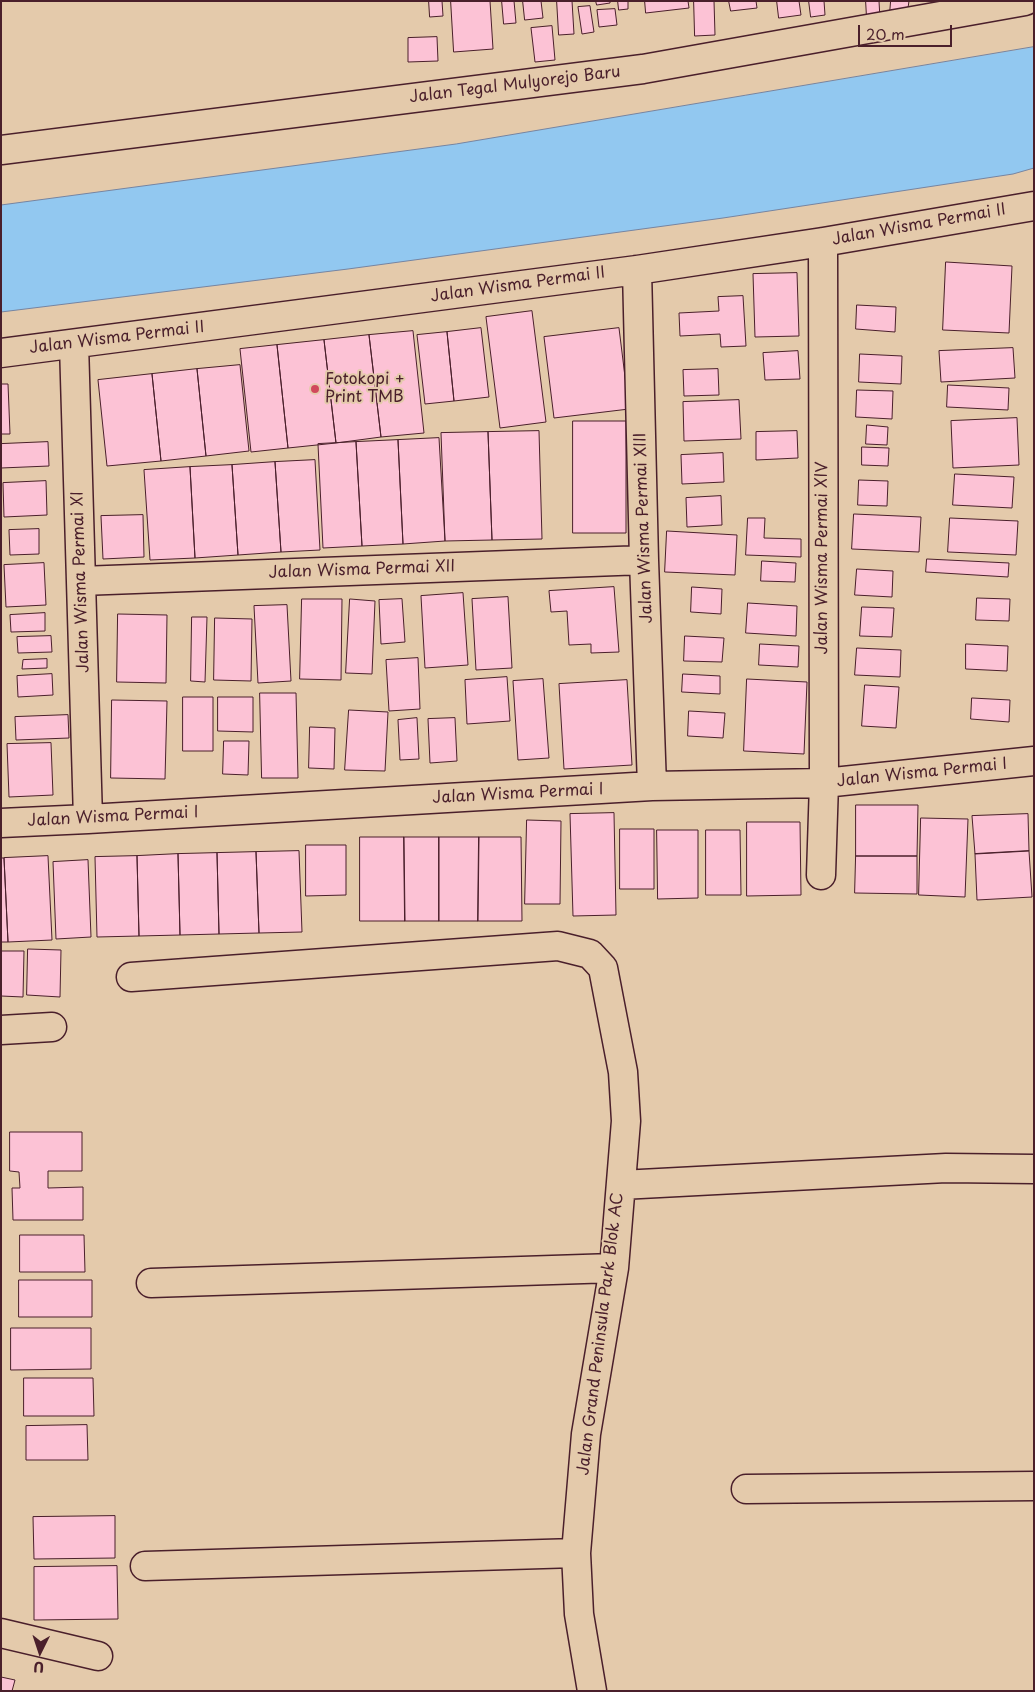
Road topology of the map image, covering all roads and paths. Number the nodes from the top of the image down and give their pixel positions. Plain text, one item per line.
1 (1026, 1) edge
2 (1, 150) edge
3 (1034, 206) edge
4 (823, 242) junction
5 (637, 270) junction
6 (74, 344) junction
7 (1, 353) edge
8 (644, 560) junction
9 (81, 581) junction
10 (1034, 761) edge
11 (824, 783) junction
12 (652, 786) junction
13 (88, 819) junction
14 (1, 823) edge
15 (821, 875) dead end
16 (131, 977) dead end
17 (52, 1027) dead end
18 (1, 1030) edge
19 (1034, 1169) edge
20 (621, 1185) junction
21 (614, 1268) junction
22 (151, 1284) dead end
23 (1034, 1486) edge
24 (746, 1489) dead end
25 (576, 1553) junction
26 (145, 1566) dead end
27 (1, 1633) edge
28 (98, 1656) dead end
29 (592, 1691) edge

1 - 2 street, Jalan Tegal Mulyorejo Baru
3 - 4 street, Jalan Wisma Permai II
4 - 5 street, Jalan Wisma Permai II
4 - 11 street, Jalan Wisma Permai XIV
5 - 6 street, Jalan Wisma Permai II
5 - 8 street, Jalan Wisma Permai XIII
6 - 7 street, Jalan Wisma Permai II
6 - 9 street, Jalan Wisma Permai XI
8 - 9 street, Jalan Wisma Permai XII
8 - 12 street, Jalan Wisma Permai XIII
9 - 13 street, Jalan Wisma Permai XI
10 - 11 street, Jalan Wisma Permai I
11 - 12 street, Jalan Wisma Permai I
11 - 15 street, Jalan Wisma Permai XIV
12 - 13 street, Jalan Wisma Permai I
13 - 14 street, Jalan Wisma Permai I
16 - 20 street, Jalan Grand Peninsula Park Blok AC
17 - 18 street
19 - 20 street
20 - 21 street, Jalan Grand Peninsula Park Blok AC
21 - 22 street
21 - 25 street, Jalan Grand Peninsula Park Blok AC
23 - 24 street
25 - 26 street
25 - 29 street, Jalan Grand Peninsula Park Blok AC
27 - 28 street

